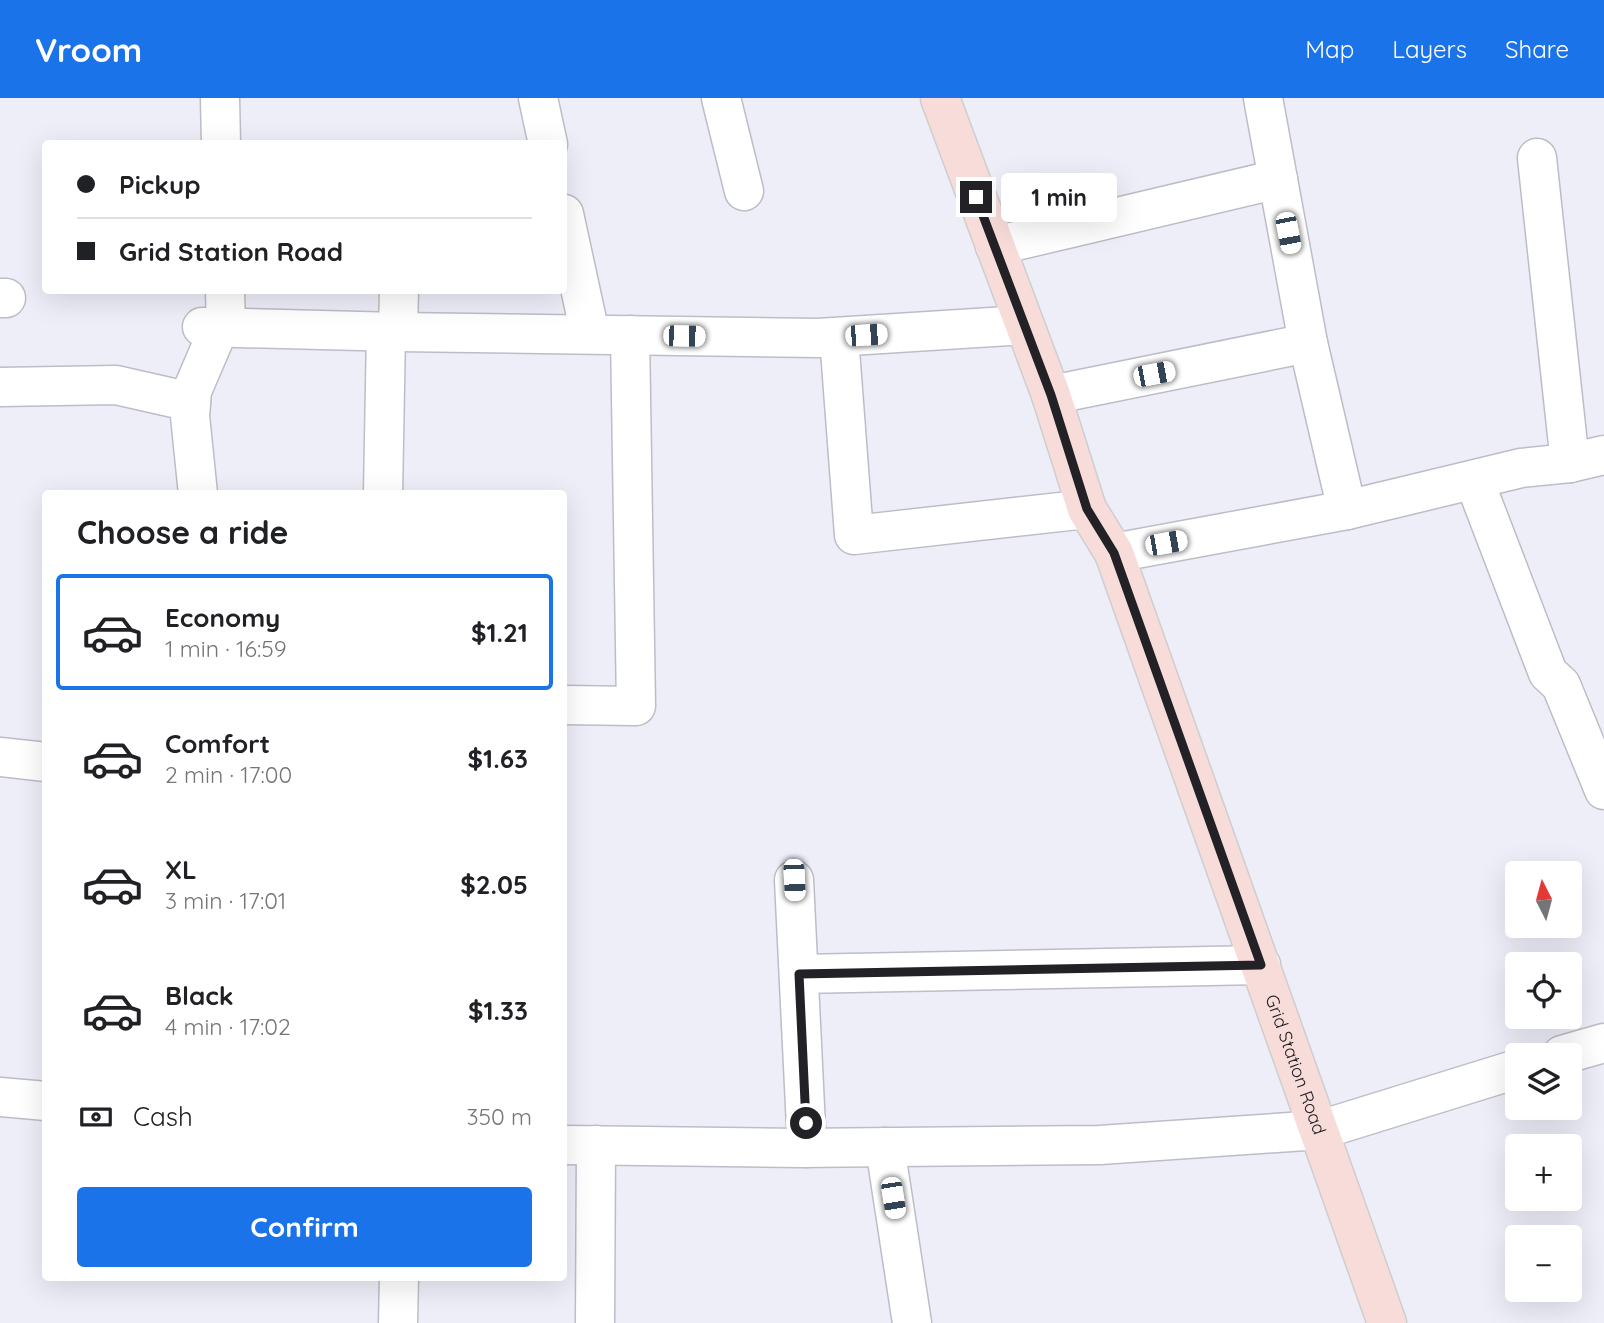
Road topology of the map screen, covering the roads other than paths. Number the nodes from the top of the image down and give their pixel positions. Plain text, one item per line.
1 (219, 98) edge
2 (538, 98) edge
3 (721, 98) edge
4 (940, 98) edge
5 (1263, 98) edge
6 (221, 140) edge
7 (547, 140) edge
8 (1537, 158) dead end
9 (1278, 178) junction
10 (744, 191) dead end
11 (567, 228) edge
12 (995, 246) junction
13 (224, 294) edge
14 (398, 294) edge
15 (1024, 325) junction
16 (216, 328) junction
17 (392, 332) junction
18 (590, 334) junction
19 (630, 335) junction
20 (839, 337) junction
21 (1308, 343) junction
22 (0, 387) edge
23 (1051, 395) junction
24 (191, 402) junction
25 (1587, 459) edge
26 (1474, 480) junction
27 (198, 490) edge
28 (383, 490) edge
29 (1087, 509) junction
30 (1348, 510) junction
31 (1114, 553) junction
32 (567, 705) edge
33 (0, 757) edge
34 (42, 762) edge
35 (1604, 790) edge
36 (794, 880) dead end
37 (1261, 965) junction
38 (799, 974) junction
39 (1505, 1073) edge
40 (0, 1097) edge
41 (42, 1101) edge
42 (1320, 1130) junction
43 (580, 1145) edge
44 (885, 1147) junction
45 (807, 1148) junction
46 (399, 1281) edge
47 (398, 1323) edge
48 (595, 1323) edge
49 (912, 1323) edge
50 (1387, 1323) edge

1 - 6 street
2 - 7 street
3 - 10 street
4 - 12 main road, Grid Station Road
5 - 9 street
8 - 25 street
9 - 12 street
9 - 21 street
11 - 18 street
12 - 15 main road, Grid Station Road
13 - 16 street
14 - 17 street
15 - 20 street
15 - 23 main road, Grid Station Road
16 - 17 street
16 - 24 street
17 - 18 street
17 - 28 street
18 - 19 street
19 - 20 street
19 - 32 street
20 - 29 street
21 - 23 street
21 - 30 street
22 - 24 street
23 - 29 main road, Grid Station Road
24 - 27 street
25 - 26 street
26 - 30 street
26 - 35 street
29 - 31 main road, Grid Station Road
30 - 31 street
31 - 37 main road, Grid Station Road
33 - 34 street
36 - 38 street
37 - 38 street
37 - 42 main road, Grid Station Road
38 - 45 street
39 - 42 street
40 - 41 street
42 - 44 street
42 - 50 main road, Grid Station Road
43 - 45 street
43 - 48 street
44 - 45 street
44 - 49 street
46 - 47 street

